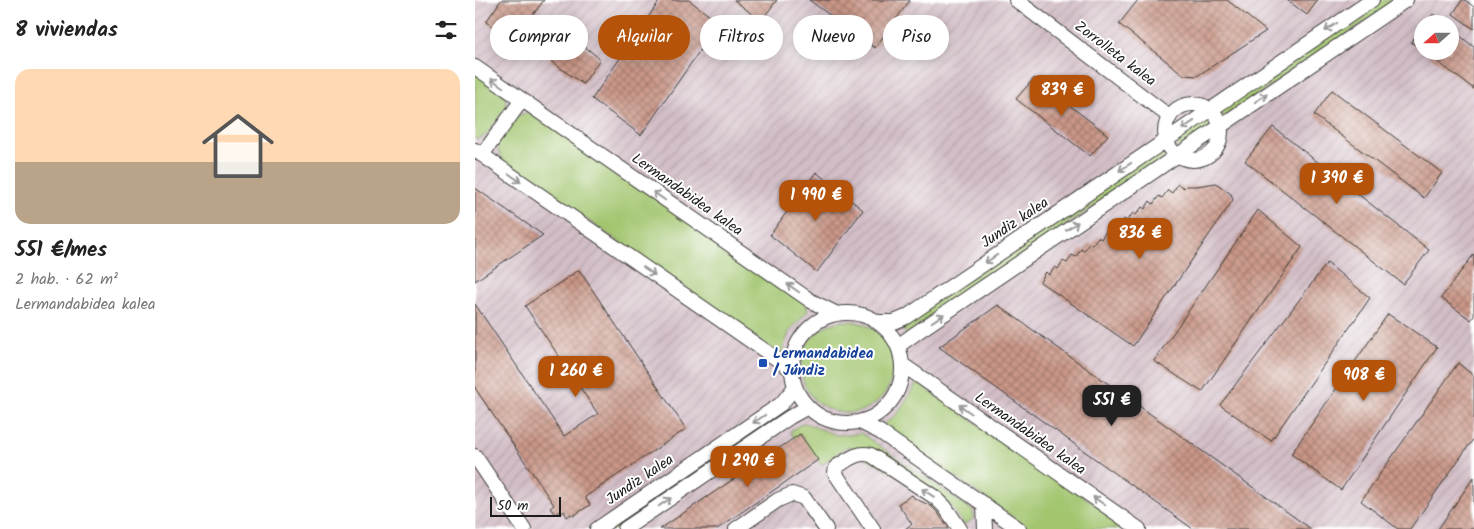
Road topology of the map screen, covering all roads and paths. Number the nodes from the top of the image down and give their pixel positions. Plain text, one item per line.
1 (1016, 0) edge
2 (1372, 0) edge
3 (1406, 0) edge
4 (475, 67) edge
5 (522, 100) junction
6 (1210, 110) junction
7 (1169, 117) junction
8 (1221, 126) junction
9 (1165, 140) junction
10 (478, 153) edge
11 (1177, 156) junction
12 (835, 313) junction
13 (880, 322) junction
14 (899, 346) junction
15 (903, 365) junction
16 (792, 370) junction
17 (795, 386) junction
18 (808, 407) junction
19 (860, 422) junction
20 (475, 456) edge
21 (984, 504) junction
22 (1012, 527) edge
23 (524, 529) edge
24 (597, 529) edge
25 (625, 529) edge
26 (736, 529) edge
27 (825, 529) edge
28 (873, 529) edge
29 (960, 529) edge
30 (985, 529) edge
31 (1139, 529) edge

1 - 7 street, Zorrolleta kalea
2 -> 6 street, Jundiz kalea
8 -> 3 street
5 -> 4 street, Lermandabidea kalea
5 - 10 street
12 -> 5 street, Lermandabidea kalea
6 - 7 street
6 - 8 street
6 -> 9 street, Jundiz kalea
7 - 9 street
8 - 11 street
9 - 11 street
9 -> 13 street, Jundiz kalea
10 -> 16 street
14 -> 11 street
12 - 13 street
12 - 16 street
13 - 14 street
14 - 15 street
15 - 19 street
31 -> 15 street, Lermandabidea kalea
16 - 17 street
17 - 18 street
17 -> 24 street, Jundiz kalea
18 - 19 street
25 -> 18 street
19 - 21 street
20 - 23 street
21 - 22 street
21 - 30 street
26 - 27 street
29 -> 28 street

